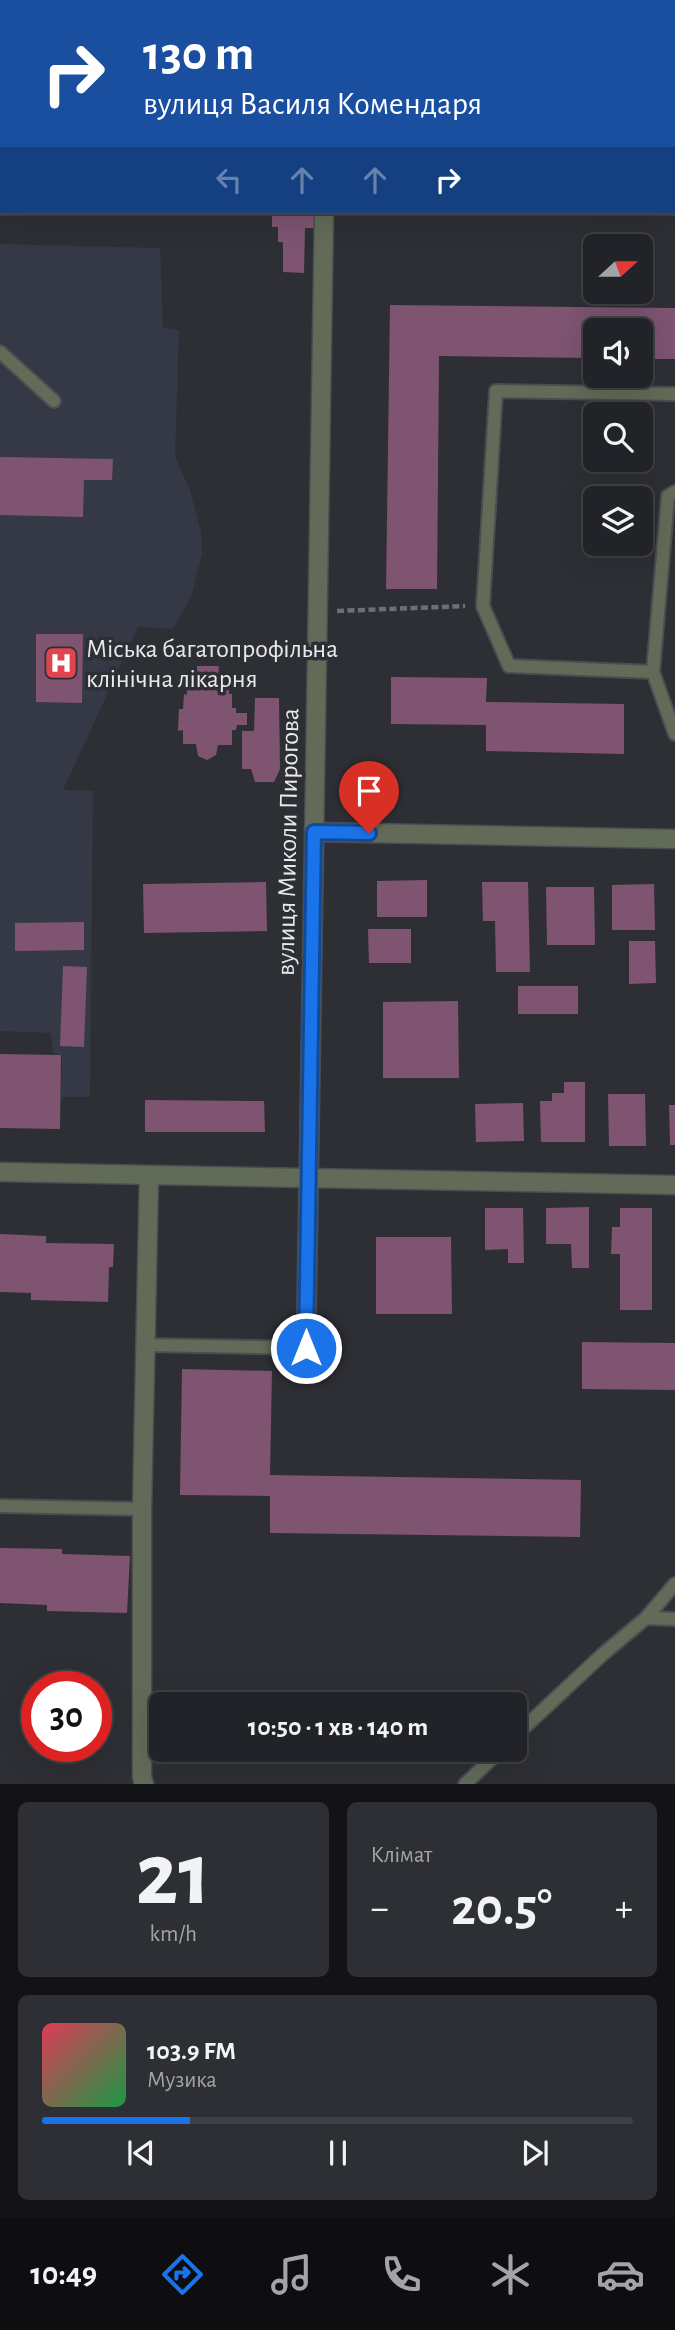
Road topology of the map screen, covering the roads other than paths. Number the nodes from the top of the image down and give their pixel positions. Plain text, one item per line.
1 (324, 214) edge
2 (0, 352) edge
3 (675, 394) edge
4 (54, 401) dead end
5 (675, 492) edge
6 (653, 672) junction
7 (675, 734) edge
8 (314, 832) junction
9 (675, 839) edge
10 (0, 1172) edge
11 (149, 1175) junction
12 (308, 1178) junction
13 (675, 1185) edge
14 (146, 1345) junction
15 (306, 1348) joint
16 (0, 1506) edge
17 (142, 1509) junction
18 (675, 1584) edge
19 (646, 1618) junction
20 (675, 1619) edge
21 (527, 1725) edge
22 (488, 1762) edge
23 (144, 1784) edge
24 (465, 1784) edge

1 - 8 street, вулиця Миколи Пирогова
2 - 4 lane
3 - 6 lane
5 - 6 lane
6 - 7 lane
8 - 9 street
8 - 12 street, вулиця Миколи Пирогова
10 - 11 street
11 - 12 street
11 - 14 street
12 - 13 street
12 - 15 street, вулиця Миколи Пирогова
14 - 15 lane
14 - 17 street
16 - 17 lane
17 - 23 street
18 - 19 lane
19 - 20 lane
19 - 21 lane
22 - 24 lane

